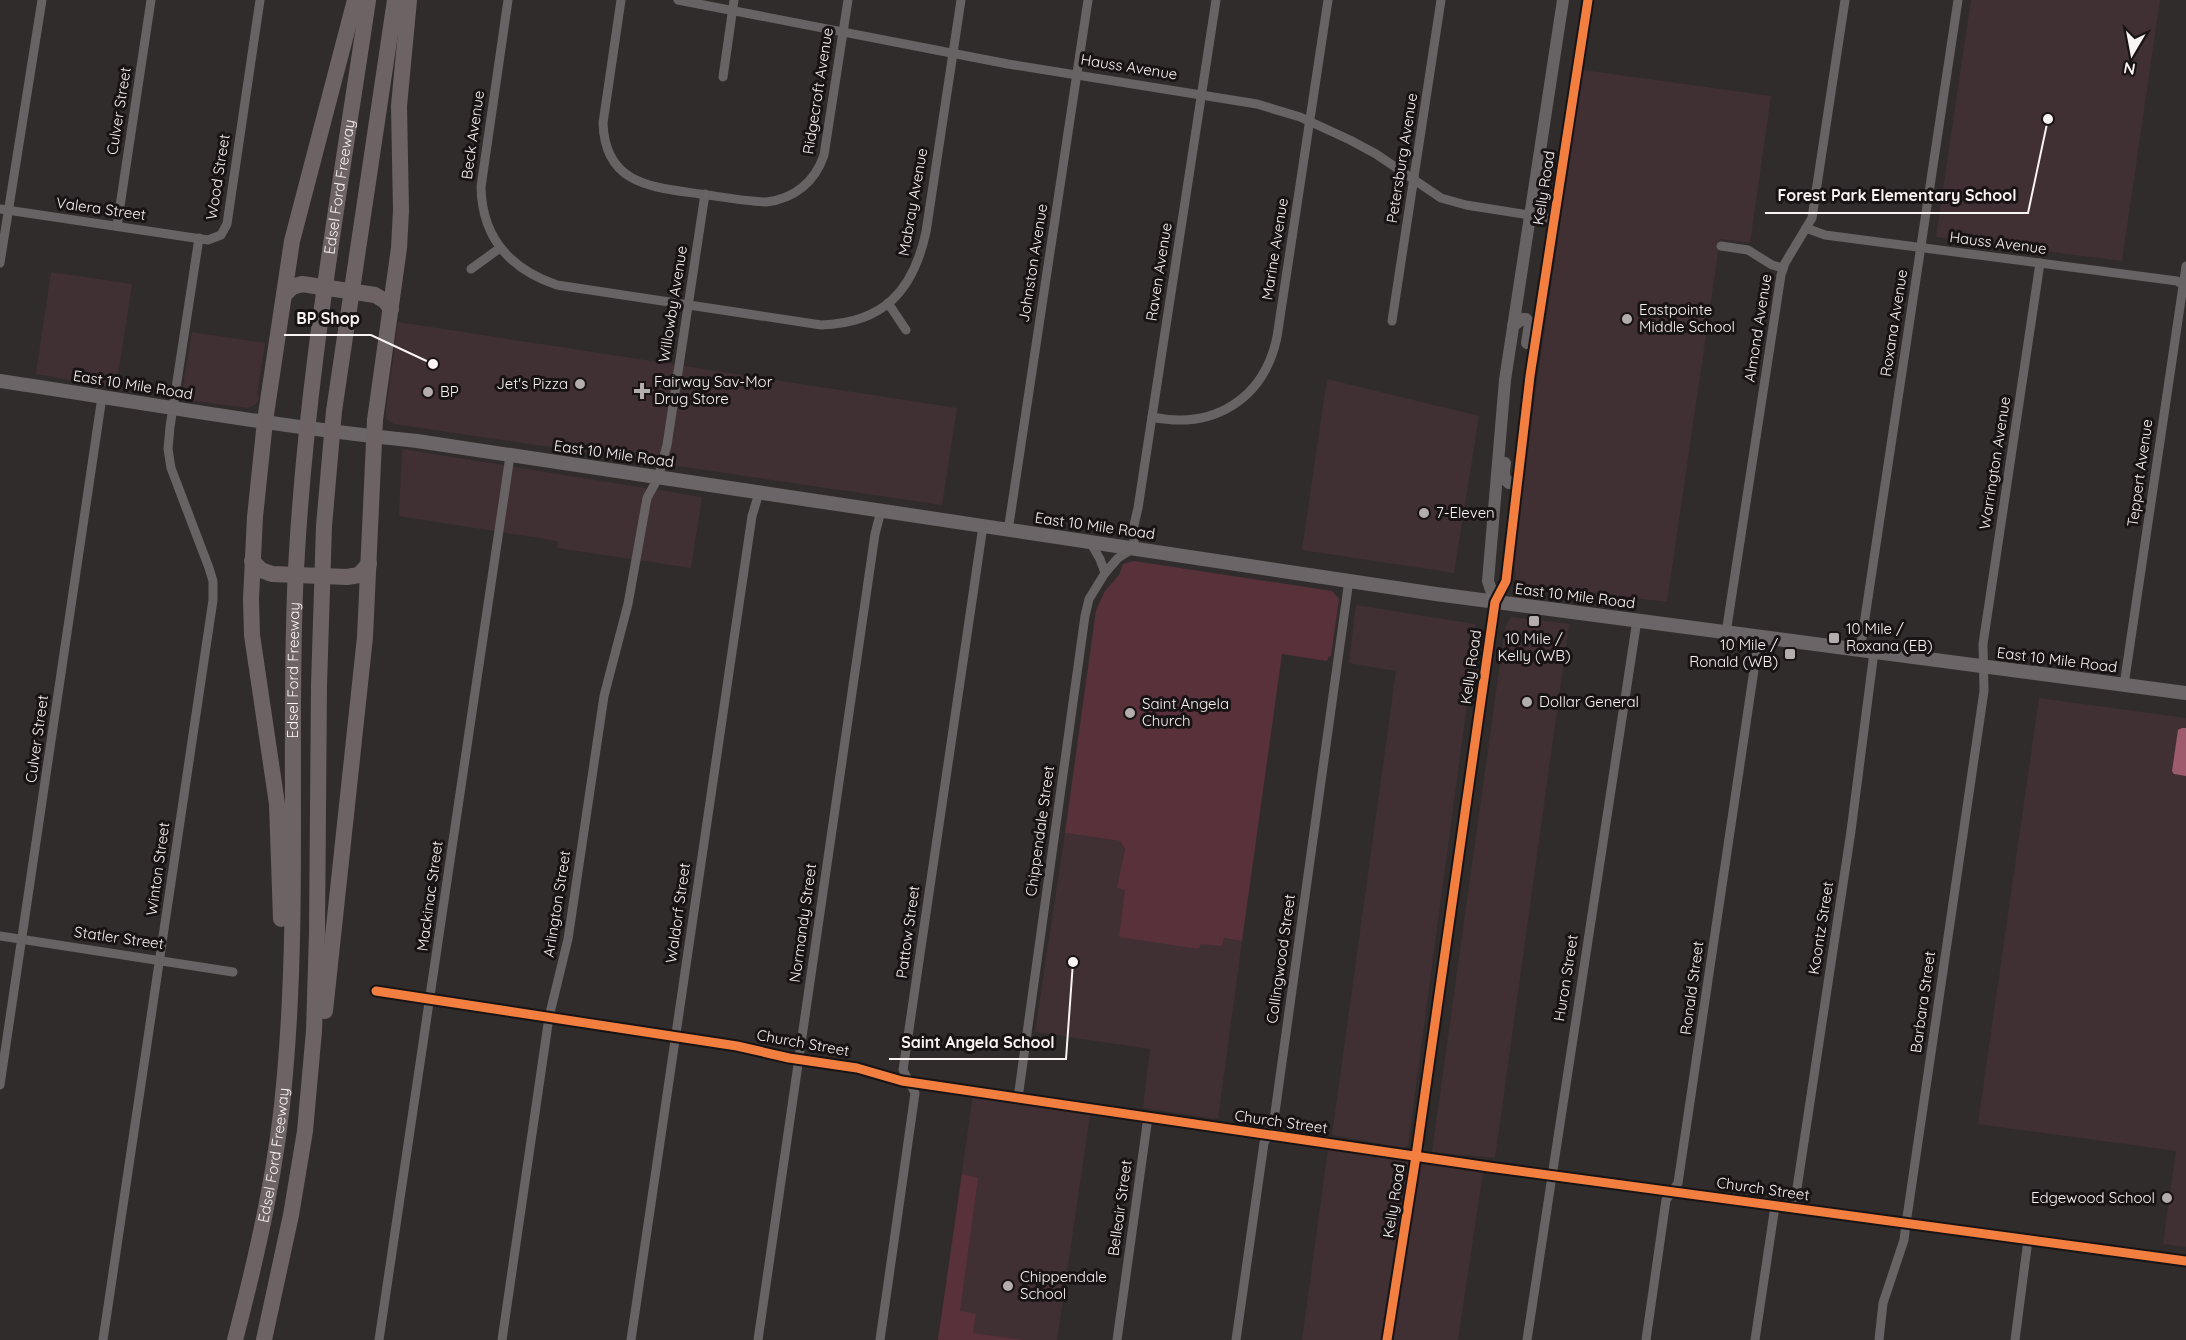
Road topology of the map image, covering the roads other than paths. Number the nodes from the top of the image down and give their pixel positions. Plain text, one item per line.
1 (42, 0) edge
2 (151, 0) edge
3 (260, 0) edge
4 (355, 0) edge
5 (368, 0) edge
6 (394, 0) edge
7 (409, 0) edge
8 (508, 0) edge
9 (621, 0) edge
10 (678, 0) edge
11 (734, 0) edge
12 (848, 0) edge
13 (961, 0) edge
14 (1088, 0) edge
15 (1216, 0) edge
16 (1328, 0) edge
17 (1441, 0) edge
18 (1563, 0) edge
19 (1588, 0) edge
20 (1845, 0) edge
21 (1958, 0) edge
22 (733, 10) junction
23 (843, 31) junction
24 (953, 54) junction
25 (1076, 75) junction
26 (723, 77) dead end
27 (1202, 94) junction
28 (1310, 122) junction
29 (1413, 180) junction
30 (705, 194) junction
31 (5, 209) edge
32 (1530, 215) junction
33 (1554, 219) junction
34 (117, 226) junction
35 (1806, 228) junction
36 (199, 238) junction
37 (1721, 246) dead end
38 (1921, 248) junction
39 (500, 249) junction
40 (0, 263) edge
41 (2040, 263) junction
42 (2186, 266) edge
43 (1783, 268) junction
44 (471, 269) dead end
45 (2185, 285) edge
46 (284, 295) junction
47 (888, 303) junction
48 (688, 305) junction
49 (392, 309) junction
50 (1392, 321) dead end
51 (1513, 326) junction
52 (906, 330) dead end
53 (1530, 376) junction
54 (0, 381) edge
55 (102, 397) junction
56 (173, 408) junction
57 (1501, 409) junction
58 (1152, 417) junction
59 (265, 421) junction
60 (375, 437) junction
61 (510, 456) junction
62 (658, 478) junction
63 (1518, 481) junction
64 (759, 493) junction
65 (880, 512) junction
66 (983, 526) junction
67 (1008, 531) junction
68 (1090, 542) junction
69 (1134, 548) junction
70 (252, 561) junction
71 (369, 564) junction
72 (1105, 573) junction
73 (1348, 580) junction
74 (1495, 602) junction
75 (1636, 620) junction
76 (1726, 633) junction
77 (1759, 636) junction
78 (1867, 651) junction
79 (1982, 666) junction
80 (2124, 685) junction
81 (2186, 693) edge
82 (0, 936) edge
83 (22, 939) junction
84 (159, 959) junction
85 (233, 972) dead end
86 (376, 991) dead end
87 (429, 1000) junction
88 (549, 1017) junction
89 (675, 1036) junction
90 (798, 1059) junction
91 (909, 1082) junction
92 (0, 1085) edge
93 (1018, 1098) junction
94 (1148, 1117) junction
95 (279, 1134) junction
96 (1269, 1135) junction
97 (1416, 1156) junction
98 (1551, 1175) junction
99 (1672, 1191) junction
100 (1774, 1206) junction
101 (1794, 1208) junction
102 (291, 1215) junction
103 (1906, 1224) junction
104 (2028, 1240) junction
105 (2186, 1261) edge
106 (103, 1340) edge
107 (235, 1340) edge
108 (264, 1340) edge
109 (379, 1340) edge
110 (502, 1340) edge
111 (631, 1340) edge
112 (758, 1340) edge
113 (880, 1340) edge
114 (1117, 1340) edge
115 (1236, 1340) edge
116 (1387, 1340) edge
117 (1527, 1340) edge
118 (1646, 1340) edge
119 (1755, 1340) edge
120 (1879, 1340) edge
121 (2015, 1340) edge

1 - 31 street
2 - 34 street, Culver Street
3 - 36 street, Wood Street
4 - 46 highway
5 - 95 highway, Edsel Ford Freeway
6 - 102 highway, Edsel Ford Freeway
7 - 49 highway
8 - 39 street, Beck Avenue
9 - 30 street, Ridgecroft Avenue
10 - 22 street, Hauss Avenue
11 - 22 street
12 - 23 street, Ridgecroft Avenue
13 - 24 street, Mabray Avenue
14 - 25 street, Johnston Avenue
15 - 27 street, Raven Avenue
16 - 28 street, Marine Avenue
17 - 29 street, Petersburg Avenue
18 - 32 street, Kelly Road
19 - 33 street, Kelly Road
20 - 35 street, Almond Avenue
21 - 38 street, Roxana Avenue
22 - 23 street, Hauss Avenue
22 - 26 street
23 - 24 street, Hauss Avenue
23 - 30 street, Ridgecroft Avenue
24 - 25 street, Hauss Avenue
24 - 47 street, Mabray Avenue
25 - 27 street, Hauss Avenue
25 - 67 street, Johnston Avenue
27 - 28 street, Hauss Avenue
27 - 58 street, Raven Avenue
28 - 29 street, Hauss Avenue
28 - 58 street, Marine Avenue
29 - 32 street, Hauss Avenue
29 - 50 street, Petersburg Avenue
30 - 48 street, Willowby Avenue
31 - 34 street, Valera Street
31 - 40 street
32 - 33 street, Hauss Avenue
32 - 51 street, Kelly Road
33 - 53 street, Kelly Road
34 - 36 street, Valera Street
35 - 38 street, Hauss Avenue
35 - 43 street, Almond Avenue
36 - 56 street, Wood Street
37 - 43 street
38 - 41 street, Hauss Avenue
38 - 78 street, Roxana Avenue
39 - 44 street
39 - 48 street, Beck Avenue
41 - 45 street, Hauss Avenue
41 - 79 street, Warrington Avenue
42 - 45 street, Teppert Avenue
43 - 76 street, Almond Avenue
45 - 80 street, Teppert Avenue
46 - 49 highway
46 - 59 highway
47 - 48 street, Mabray Avenue
47 - 52 street
48 - 62 street, Willowby Avenue
49 - 60 highway
51 - 53 street
51 - 57 street, Kelly Road
53 - 63 street, Kelly Road
54 - 55 main road, East 10 Mile Road
55 - 56 main road, East 10 Mile Road
55 - 83 street, Culver Street
56 - 59 main road, East 10 Mile Road
56 - 84 street, Winton Street
57 - 63 street
57 - 74 street, Kelly Road
58 - 69 street, Raven Avenue
59 - 60 main road, East 10 Mile Road
59 - 70 highway
60 - 61 main road, East 10 Mile Road
60 - 71 highway
61 - 62 main road, East 10 Mile Road
61 - 87 street, Mackinac Street
62 - 64 main road, East 10 Mile Road
62 - 88 street, Arlington Street
63 - 74 street, Kelly Road
64 - 65 main road, East 10 Mile Road
64 - 89 street, Waldorf Street
65 - 66 main road, East 10 Mile Road
65 - 90 street, Normandy Street
66 - 67 main road, East 10 Mile Road
66 - 91 street, Pattow Street
67 - 68 main road, East 10 Mile Road
68 - 69 main road, East 10 Mile Road
68 - 72 street
69 - 72 street, Chippendale Street
69 - 73 main road, East 10 Mile Road
70 - 71 highway
70 - 95 highway
71 - 102 highway
72 - 93 street, Chippendale Street
73 - 74 main road, East 10 Mile Road
73 - 96 street, Collingwood Street
74 - 75 main road, East 10 Mile Road
74 - 97 street, Kelly Road
75 - 76 main road, East 10 Mile Road
75 - 98 street, Huron Street
76 - 77 main road, East 10 Mile Road
77 - 78 main road, East 10 Mile Road
77 - 99 street, Ronald Street
78 - 79 main road, East 10 Mile Road
78 - 101 street, Koontz Street
79 - 80 main road, East 10 Mile Road
79 - 103 street, Barbara Street
80 - 81 main road, East 10 Mile Road
82 - 83 street, Statler Street
83 - 84 street, Statler Street
83 - 92 street, Culver Street
84 - 85 street, Statler Street
84 - 106 street, Winton Street
86 - 87 street, Church Street
87 - 88 street, Church Street
87 - 109 street, Mackinac Street
88 - 89 street, Church Street
88 - 110 street, Arlington Street
89 - 90 street, Church Street
89 - 111 street, Waldorf Street
90 - 91 street, Church Street
90 - 112 street, Normandy Street
91 - 93 street, Church Street
91 - 113 street, Pattow Street
93 - 94 street, Church Street
94 - 96 street, Church Street
94 - 114 street, Belleair Street
95 - 107 highway, Edsel Ford Freeway
96 - 97 street, Church Street
96 - 115 street, Collingwood Street
97 - 98 street, Church Street
97 - 116 street, Kelly Road
98 - 99 street, Church Street
98 - 117 street, Huron Street
99 - 100 street, Church Street
99 - 118 street, Ronald Street
100 - 101 street, Church Street
100 - 119 street
101 - 103 street, Church Street
102 - 108 highway, Edsel Ford Freeway
103 - 104 street, Church Street
103 - 120 street, Barbara Street
104 - 105 street, Church Street
104 - 121 street

